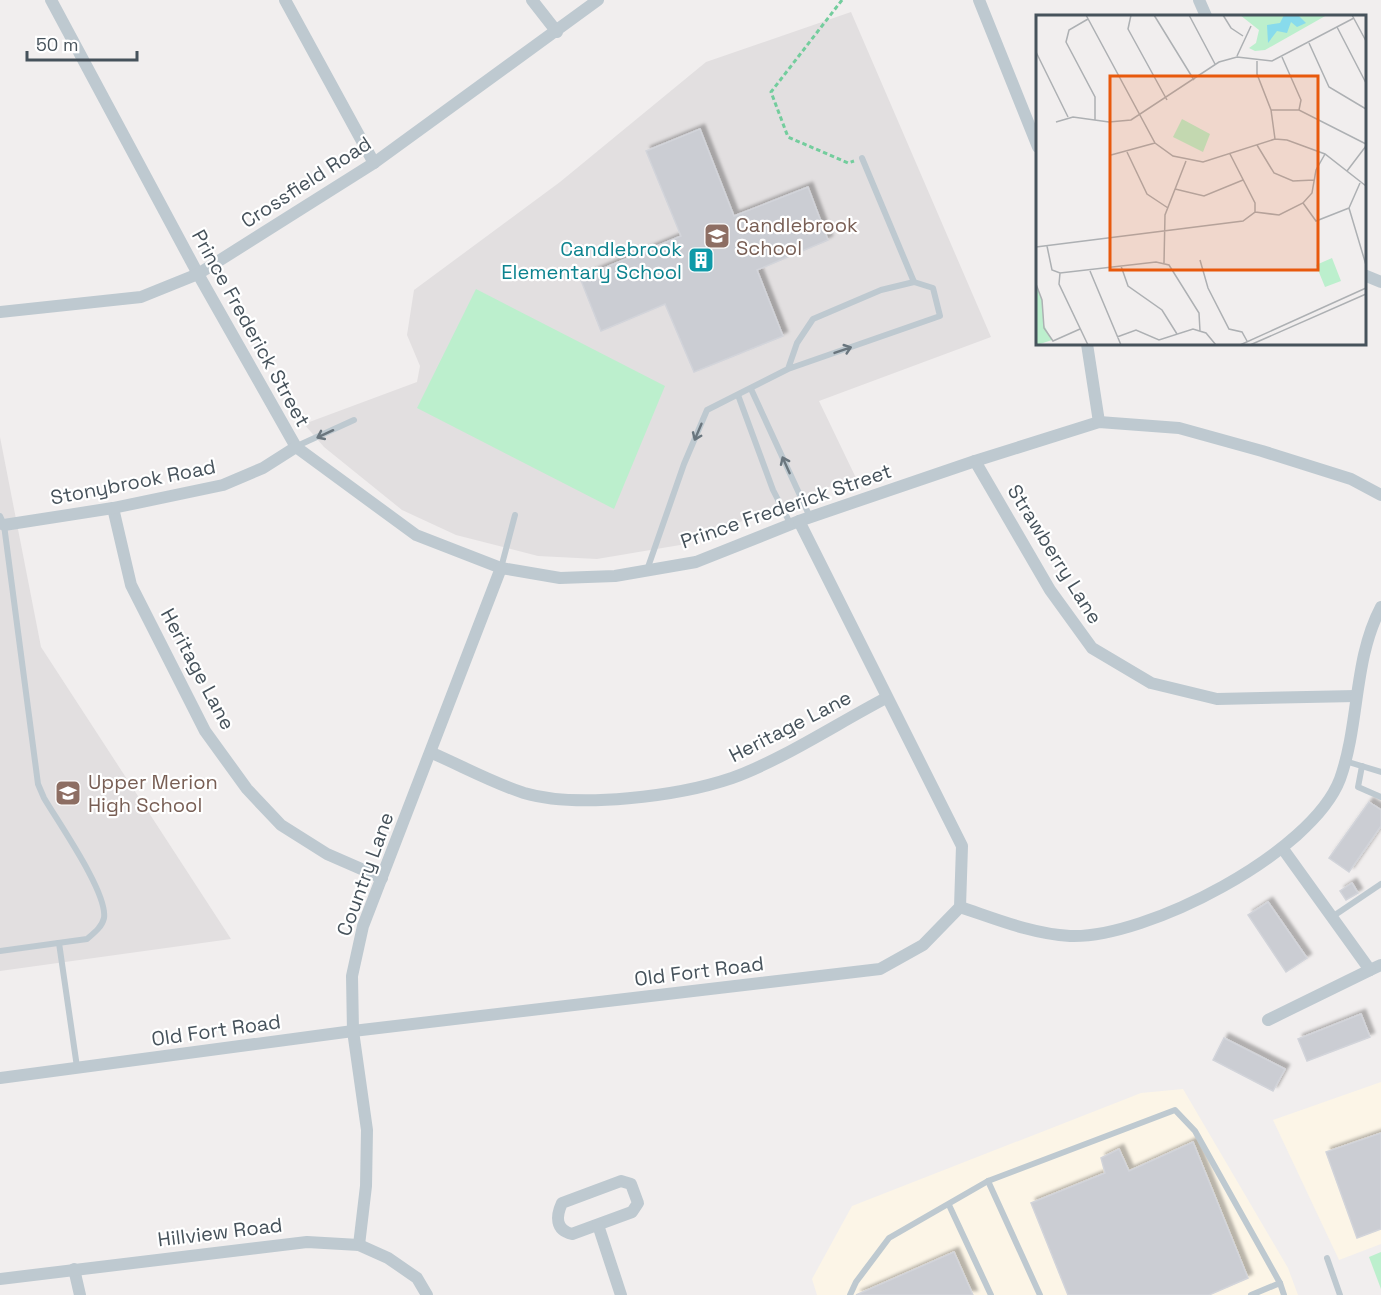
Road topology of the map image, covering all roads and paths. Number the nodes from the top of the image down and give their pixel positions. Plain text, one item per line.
1 (51, 0) edge
2 (285, 0) edge
3 (532, 0) edge
4 (598, 0) edge
5 (842, 0) edge
6 (979, 0) edge
7 (1199, 0) edge
8 (1206, 15) edge
9 (557, 32) junction
10 (1036, 142) edge
11 (862, 158) joint
12 (374, 163) junction
13 (198, 274) junction
14 (1366, 275) edge
15 (914, 282) junction
16 (1381, 282) edge
17 (0, 312) edge
18 (1087, 345) edge
19 (788, 369) junction
20 (751, 388) junction
21 (738, 395) junction
22 (354, 420) dead end
23 (1099, 422) junction
24 (296, 447) junction
25 (975, 461) junction
26 (1381, 495) edge
27 (113, 507) junction
28 (515, 515) dead end
29 (2, 521) edge
30 (800, 521) junction
31 (501, 568) junction
32 (647, 570) junction
33 (1381, 607) edge
34 (1356, 696) junction
35 (886, 698) junction
36 (432, 753) junction
37 (1345, 761) junction
38 (1362, 766) junction
39 (1381, 772) edge
40 (1381, 797) edge
41 (1283, 849) junction
42 (382, 878) junction
43 (1381, 884) edge
44 (960, 907) junction
45 (1332, 917) junction
46 (59, 943) junction
47 (0, 951) edge
48 (1376, 968) edge
49 (1268, 1020) dead end
50 (353, 1031) junction
51 (77, 1068) junction
52 (0, 1078) edge
53 (988, 1181) junction
54 (949, 1205) junction
55 (598, 1225) junction
56 (359, 1245) junction
57 (1327, 1258) dead end
58 (74, 1269) junction
59 (0, 1279) edge
60 (1280, 1283) junction
61 (80, 1295) edge
62 (427, 1295) edge
63 (621, 1295) edge
64 (850, 1295) edge
65 (991, 1295) edge
66 (1040, 1295) edge
67 (1251, 1295) edge
68 (1284, 1295) edge
69 (1340, 1295) edge

1 - 13 street, Prince Frederick Street
2 - 12 street
3 - 9 street
4 - 9 street, Crossfield Road
5 - 11 path
6 - 10 street
7 - 8 street
9 - 12 street, Crossfield Road
11 - 15 lane
12 - 13 street, Crossfield Road
13 - 17 street, Crossfield Road
13 - 24 street, Prince Frederick Street
14 - 16 street
15 - 19 lane
19 -> 15 lane
18 - 23 street
19 - 20 lane
20 - 21 lane
30 -> 20 lane
21 - 30 lane
21 -> 32 lane
22 -> 24 lane
23 - 25 street, Prince Frederick Street
23 - 26 street, Prince Frederick Street
24 - 27 street, Stonybrook Road
24 - 31 street, Prince Frederick Street
25 - 30 street, Prince Frederick Street
25 - 34 street, Strawberry Lane
27 - 29 street, Stonybrook Road
27 - 42 street, Heritage Lane
28 - 31 lane
29 - 46 lane
30 - 32 street, Prince Frederick Street
30 - 35 street
31 - 32 street, Prince Frederick Street
31 - 36 street, Country Lane
33 - 34 street
34 - 37 street
35 - 36 street, Heritage Lane
35 - 44 street
36 - 42 street, Country Lane
37 - 38 lane
37 - 41 street
38 - 39 lane
38 - 40 lane
41 - 44 street
41 - 45 street
42 - 50 street, Country Lane
43 - 45 lane
44 - 50 street, Old Fort Road
45 - 48 street
46 - 47 lane
46 - 51 lane
48 - 49 street
50 - 51 street, Old Fort Road
50 - 56 street, Country Lane
51 - 52 street, Old Fort Road
53 - 54 lane
53 - 60 lane
53 - 66 lane
54 - 64 lane
54 - 65 lane
55 - 55 street
55 - 63 street
56 - 58 street, Hillview Road
56 - 62 street, Hillview Road
57 - 69 lane
58 - 59 street, Hillview Road
58 - 61 street
60 - 67 lane
60 - 68 lane

